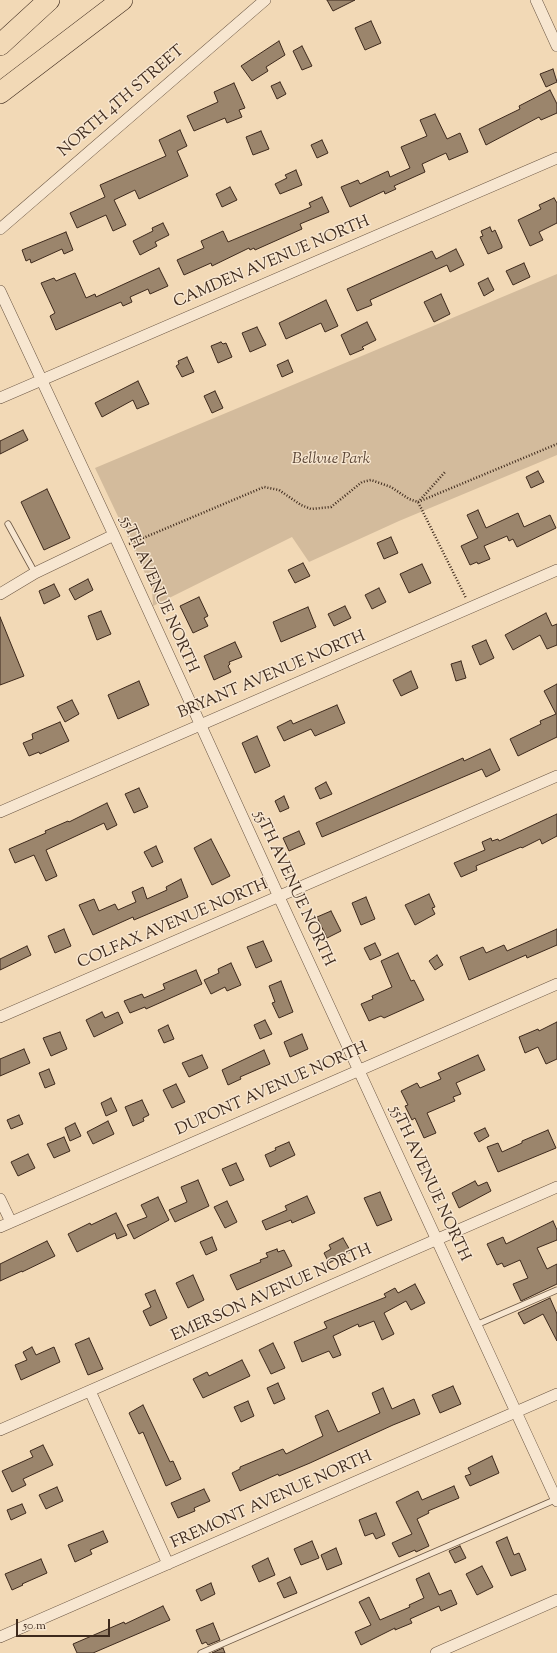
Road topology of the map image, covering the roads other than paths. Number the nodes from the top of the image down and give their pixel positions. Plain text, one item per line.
1 (49, 0) edge
2 (122, 0) edge
3 (265, 0) edge
4 (536, 0) edge
5 (0, 45) edge
6 (557, 46) edge
7 (0, 94) edge
8 (557, 158) edge
9 (0, 229) edge
10 (0, 292) edge
11 (41, 380) junction
12 (0, 398) edge
13 (8, 524) dead end
14 (114, 535) junction
15 (557, 570) edge
16 (35, 573) junction
17 (0, 594) edge
18 (200, 725) junction
19 (557, 776) edge
20 (0, 812) edge
21 (279, 897) junction
22 (557, 984) edge
23 (0, 1017) edge
24 (359, 1070) junction
25 (557, 1187) edge
26 (0, 1199) edge
27 (10, 1222) junction
28 (0, 1227) edge
29 (437, 1239) junction
30 (557, 1290) edge
31 (476, 1325) junction
32 (90, 1391) junction
33 (557, 1394) edge
34 (515, 1412) junction
35 (0, 1430) edge
36 (557, 1500) edge
37 (168, 1564) junction
38 (557, 1600) edge
39 (0, 1637) edge
40 (201, 1653) edge
41 (436, 1653) edge

1 - 5 highway
2 - 7 highway
3 - 9 street, NORTH 4TH STREET
4 - 6 street
8 - 11 street, CAMDEN AVENUE NORTH
10 - 11 street, 55TH AVENUE NORTH
11 - 12 street, CAMDEN AVENUE NORTH
11 - 14 street, 55TH AVENUE NORTH
13 - 16 lane
14 - 16 street
14 - 18 street, 55TH AVENUE NORTH
15 - 18 street, BRYANT AVENUE NORTH
16 - 17 street
18 - 20 street, BRYANT AVENUE NORTH
18 - 21 street, 55TH AVENUE NORTH
19 - 21 street, COLFAX AVENUE NORTH
21 - 23 street, COLFAX AVENUE NORTH
21 - 24 street, 55TH AVENUE NORTH
22 - 24 street, DUPONT AVENUE NORTH
24 - 27 street, DUPONT AVENUE NORTH
24 - 29 street, 55TH AVENUE NORTH
25 - 29 street, EMERSON AVENUE NORTH
26 - 27 street
27 - 28 street, DUPONT AVENUE NORTH
29 - 31 street, 55TH AVENUE NORTH
29 - 32 street, EMERSON AVENUE NORTH
30 - 31 lane
31 - 34 street, 55TH AVENUE NORTH
32 - 35 street, EMERSON AVENUE NORTH
32 - 37 street
33 - 34 street, FREMONT AVENUE NORTH
34 - 36 street, 55TH AVENUE NORTH
34 - 37 street, FREMONT AVENUE NORTH
36 - 40 lane
37 - 39 street, FREMONT AVENUE NORTH
38 - 41 street

